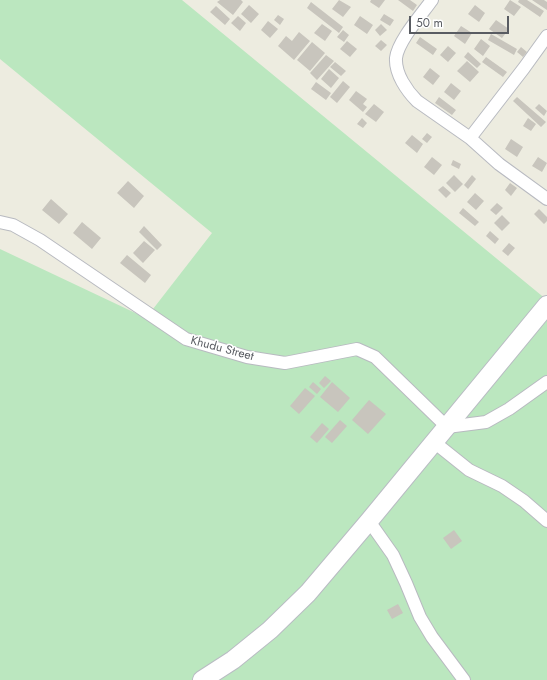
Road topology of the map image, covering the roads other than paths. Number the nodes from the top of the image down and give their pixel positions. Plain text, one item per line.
1 (432, 0) edge
2 (547, 36) edge
3 (470, 138) junction
4 (547, 199) edge
5 (0, 222) edge
6 (547, 305) edge
7 (547, 382) edge
8 (447, 427) junction
9 (434, 442) junction
10 (369, 521) junction
11 (547, 521) edge
12 (202, 680) edge
13 (464, 680) edge

1 - 3 street
2 - 3 street
3 - 4 street
5 - 8 street, Khudu Street
6 - 8 street
7 - 8 street
8 - 9 street
9 - 10 street
9 - 11 street
10 - 12 street
10 - 13 street

